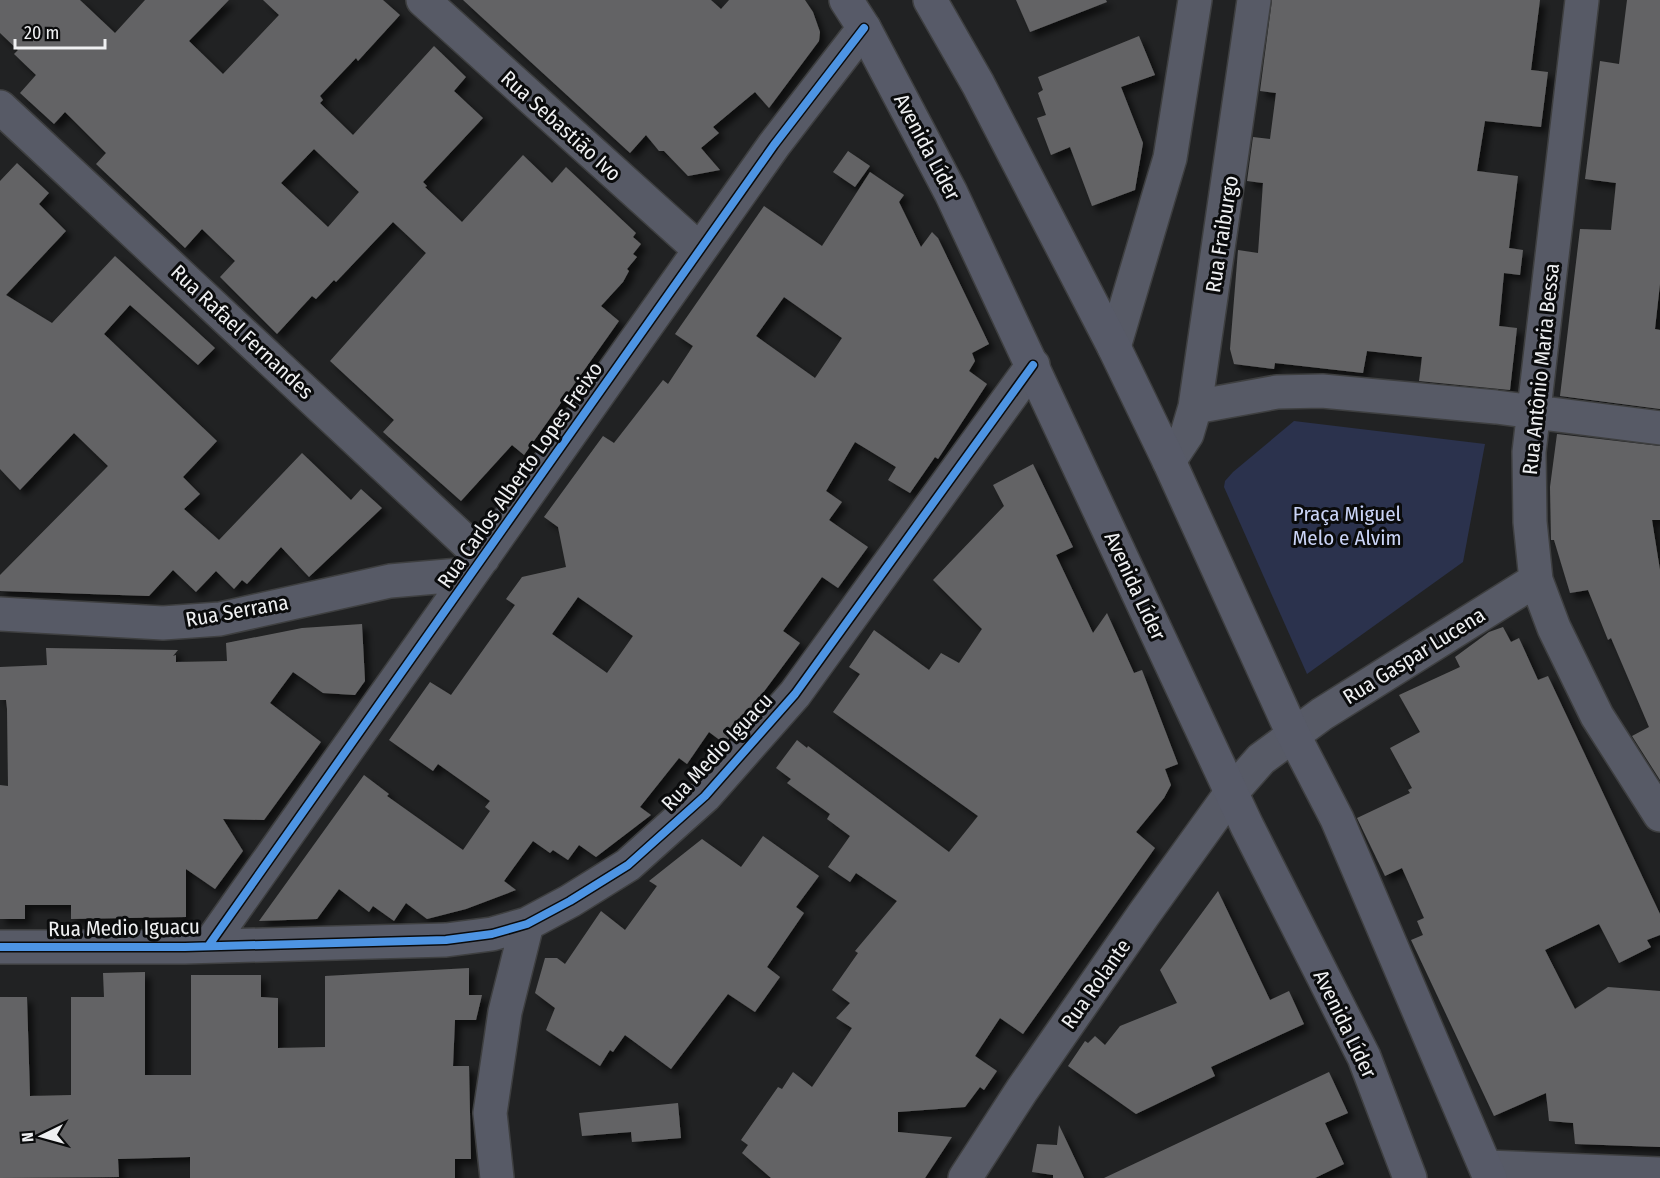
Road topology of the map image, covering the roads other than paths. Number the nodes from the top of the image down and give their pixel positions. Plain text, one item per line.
1 (423, 0) edge
2 (846, 0) edge
3 (930, 0) edge
4 (1195, 0) edge
5 (1254, 0) edge
6 (1582, 0) edge
7 (864, 28) junction
8 (0, 107) edge
9 (700, 250) junction
10 (1114, 347) junction
11 (1033, 365) junction
12 (1196, 407) junction
13 (1534, 412) junction
14 (1660, 428) edge
15 (1169, 462) junction
16 (477, 566) junction
17 (1536, 580) junction
18 (0, 614) edge
19 (1293, 734) junction
20 (1231, 793) junction
21 (1660, 815) edge
22 (527, 924) junction
23 (209, 945) junction
24 (0, 947) edge
25 (1489, 1173) edge
26 (1660, 1174) edge
27 (971, 1175) edge
28 (497, 1178) edge
29 (1410, 1178) edge

1 - 9 street, Rua Sebastião Ivo
2 - 7 main road, Avenida Líder
3 - 10 main road
4 - 10 street
5 - 12 street, Rua Fraiburgo
6 - 13 street, Rua Antônio Maria Bessa
7 - 9 street, Rua Carlos Alberto Lopes Freixo
7 - 11 main road, Avenida Líder
8 - 16 street, Rua Rafael Fernandes
9 - 16 street, Rua Carlos Alberto Lopes Freixo
10 - 15 main road
11 - 20 main road, Avenida Líder
11 - 22 street, Rua Medio Iguacu
12 - 13 street
12 - 15 street, Rua Fraiburgo
13 - 14 street
13 - 17 street, Rua Antônio Maria Bessa
15 - 19 main road
16 - 18 street, Rua Serrana
16 - 23 street, Rua Carlos Alberto Lopes Freixo
17 - 19 street, Rua Gaspar Lucena
17 - 21 street, Rua Antônio Maria Bessa
19 - 20 street, Rua Gaspar Lucena
19 - 25 main road
20 - 27 street, Rua Rolante
20 - 29 main road, Avenida Líder
22 - 23 street, Rua Medio Iguacu
22 - 28 street
23 - 24 street, Rua Medio Iguacu
25 - 26 street

